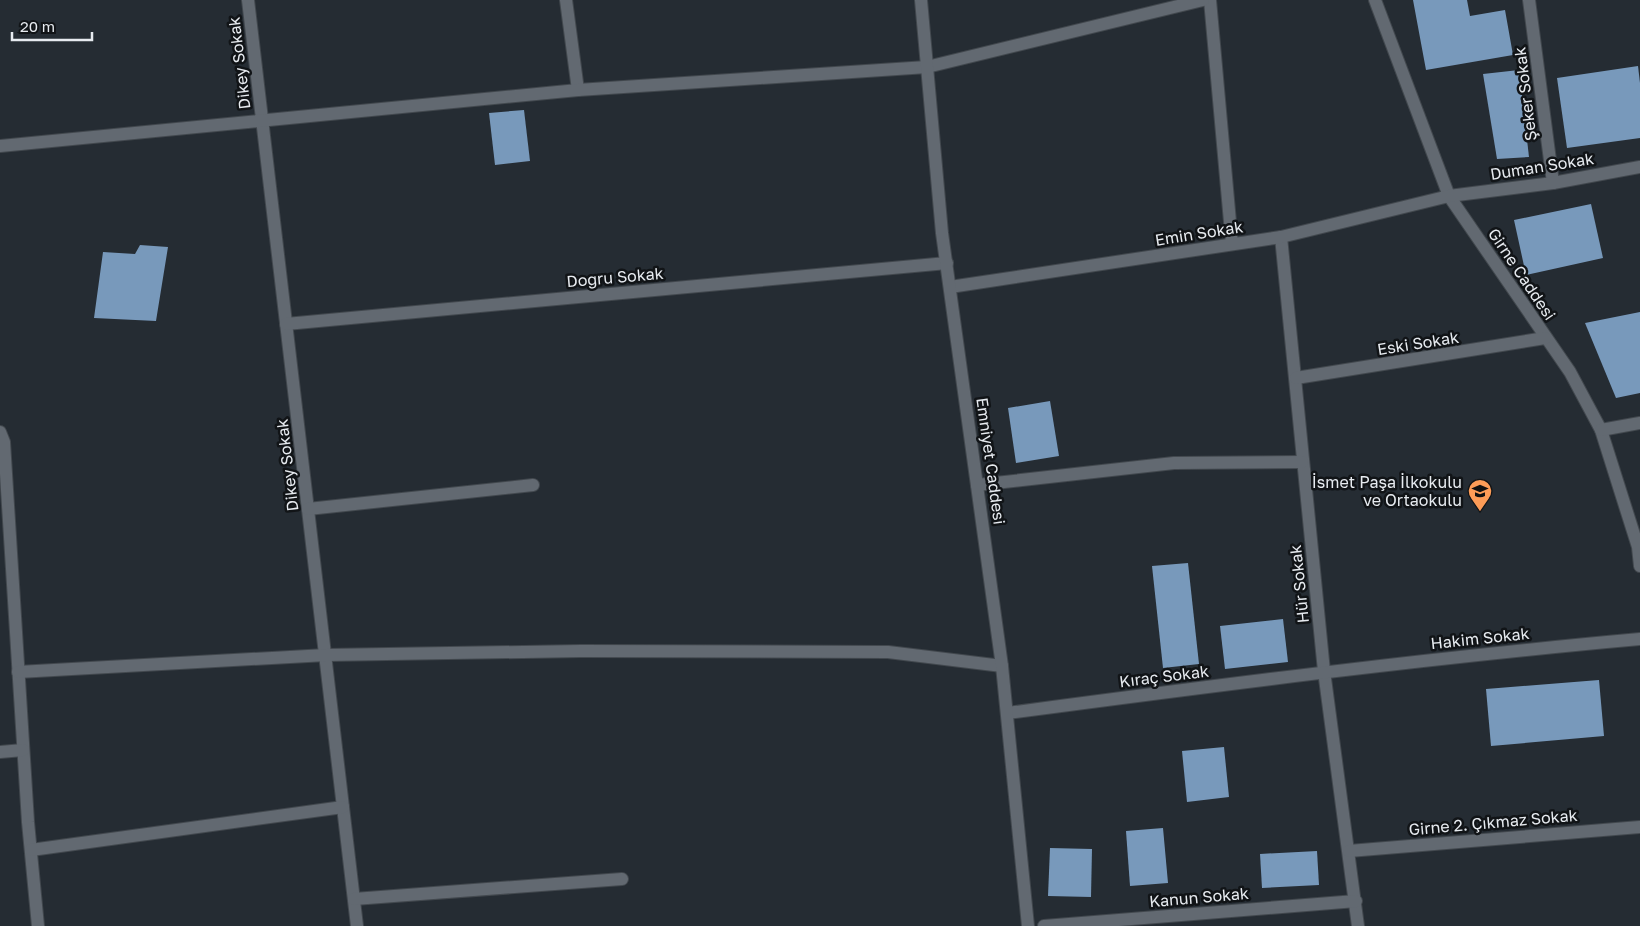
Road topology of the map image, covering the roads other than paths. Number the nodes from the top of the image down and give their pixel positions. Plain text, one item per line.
1 (248, 0) edge
2 (566, 0) edge
3 (921, 0) edge
4 (1203, 0) edge
5 (1210, 0) edge
6 (1375, 0) edge
7 (1529, 0) edge
8 (927, 67) junction
9 (578, 90) junction
10 (262, 121) junction
11 (0, 146) edge
12 (1640, 167) edge
13 (1552, 183) junction
14 (1449, 196) junction
15 (1281, 237) junction
16 (1232, 244) junction
17 (947, 263) junction
18 (950, 287) junction
19 (286, 324) junction
20 (1546, 338) junction
21 (1296, 378) junction
22 (1640, 423) edge
23 (1601, 430) junction
24 (0, 432) edge
25 (1302, 462) junction
26 (533, 485) dead end
27 (978, 485) junction
28 (308, 509) junction
29 (5, 562) edge
30 (1640, 566) edge
31 (1640, 639) edge
32 (326, 655) junction
33 (1002, 666) junction
34 (1324, 671) junction
35 (18, 672) junction
36 (1008, 712) junction
37 (23, 750) junction
38 (0, 752) edge
39 (343, 807) junction
40 (1640, 827) edge
41 (30, 850) junction
42 (1349, 851) junction
43 (622, 879) dead end
44 (354, 899) junction
45 (1356, 901) junction
46 (38, 926) edge
47 (358, 926) edge
48 (1028, 926) edge
49 (1044, 926) edge
50 (1358, 926) edge

1 - 10 street, Dikey Sokak
2 - 9 street
3 - 8 street, Emniyet Caddesi
4 - 8 street
5 - 16 street
6 - 14 street, Girne Caddesi
7 - 13 street, Şeker Sokak
8 - 9 street
8 - 17 street, Emniyet Caddesi
9 - 10 street
10 - 11 street
10 - 19 street, Dikey Sokak
12 - 13 street, Duman Sokak
13 - 14 street, Duman Sokak
14 - 15 street, Emin Sokak
14 - 20 street, Girne Caddesi
15 - 16 street, Emin Sokak
15 - 21 street, Hür Sokak
16 - 18 street, Emin Sokak
17 - 18 street, Emniyet Caddesi
17 - 19 street, Doğru Sokak
18 - 27 street, Emniyet Caddesi
19 - 28 street, Dikey Sokak
20 - 21 street, Eski Sokak
20 - 23 street, Girne Caddesi
21 - 25 street, Hür Sokak
22 - 23 street
23 - 30 street, Girne Caddesi
24 - 29 street
25 - 27 street
25 - 34 street, Hür Sokak
26 - 28 street
27 - 33 street, Emniyet Caddesi
28 - 32 street, Dikey Sokak
29 - 35 street
31 - 34 street, Hakim Sokak
32 - 33 street
32 - 35 street
32 - 39 street, Dikey Sokak
33 - 36 street, Emniyet Caddesi
34 - 36 street, Kıraç Sokak
34 - 42 street, Hür Sokak
35 - 37 street
36 - 48 street, Emniyet Caddesi
37 - 38 street
37 - 41 street
39 - 41 street
39 - 44 street, Dikey Sokak
40 - 42 street, Girne 2. Çıkmaz Sokak
41 - 46 street
42 - 45 street, Hür Sokak
43 - 44 street
44 - 47 street, Dikey Sokak
45 - 49 street, Kanun Sokak
45 - 50 street, Hür Sokak

